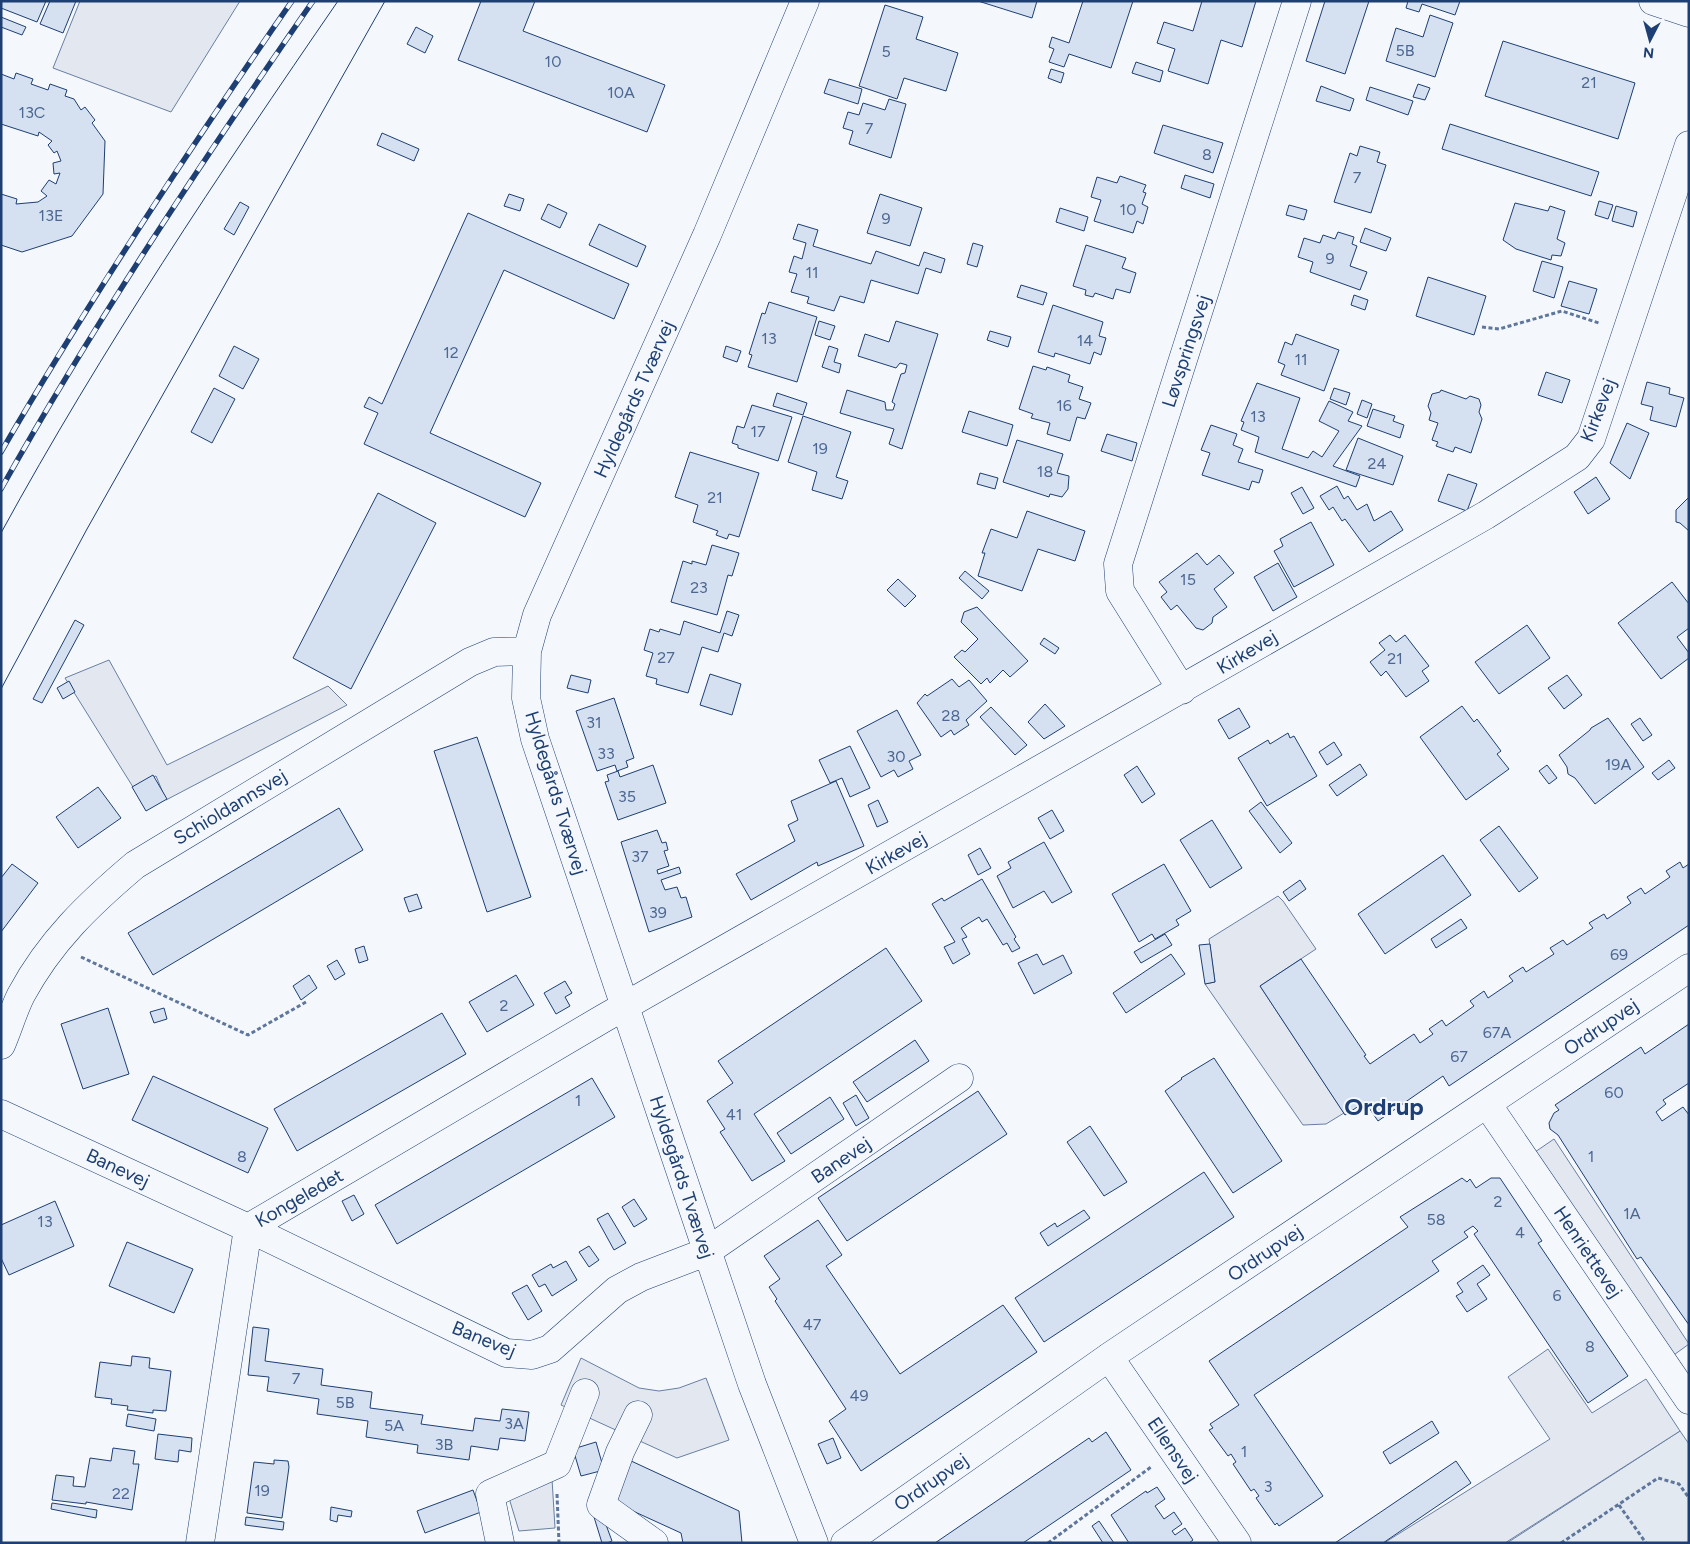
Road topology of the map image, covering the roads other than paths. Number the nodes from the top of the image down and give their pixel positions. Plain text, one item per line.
1 (806, 1) edge
2 (1297, 1) edge
3 (1653, 1) edge
4 (1689, 13) edge
5 (1689, 145) edge
6 (528, 651) junction
7 (1182, 690) junction
8 (1689, 968) edge
9 (625, 1006) junction
10 (1, 1045) edge
11 (959, 1078) dead end
12 (1488, 1104) junction
13 (1, 1114) edge
14 (248, 1228) junction
15 (706, 1252) junction
16 (1109, 1357) junction
17 (584, 1393) dead end
18 (1689, 1400) edge
19 (638, 1415) dead end
20 (200, 1543) edge
21 (500, 1543) edge
22 (654, 1543) edge
23 (814, 1543) edge
24 (845, 1543) edge
25 (1237, 1543) edge

1 - 6 street, Hyldegårds Tværvej
2 - 7 street, Løvspringsvej
3 - 4 street
5 - 7 street, Kirkevej
6 - 9 street, Hyldegårds Tværvej
6 - 10 street, Schioldannsvej
7 - 9 street, Kirkevej
8 - 12 street, Ordrupvej
9 - 14 street, Kongeledet
9 - 15 street, Hyldegårds Tværvej
11 - 15 street, Banevej
12 - 16 street, Ordrupvej
12 - 18 street, Henriettevej
13 - 14 street, Banevej
14 - 15 street, Banevej
14 - 20 street, Kongeledet
15 - 23 street, Hyldegårds Tværvej
16 - 24 street, Ordrupvej
16 - 25 street, Ellensvej
17 - 21 street
19 - 22 street

